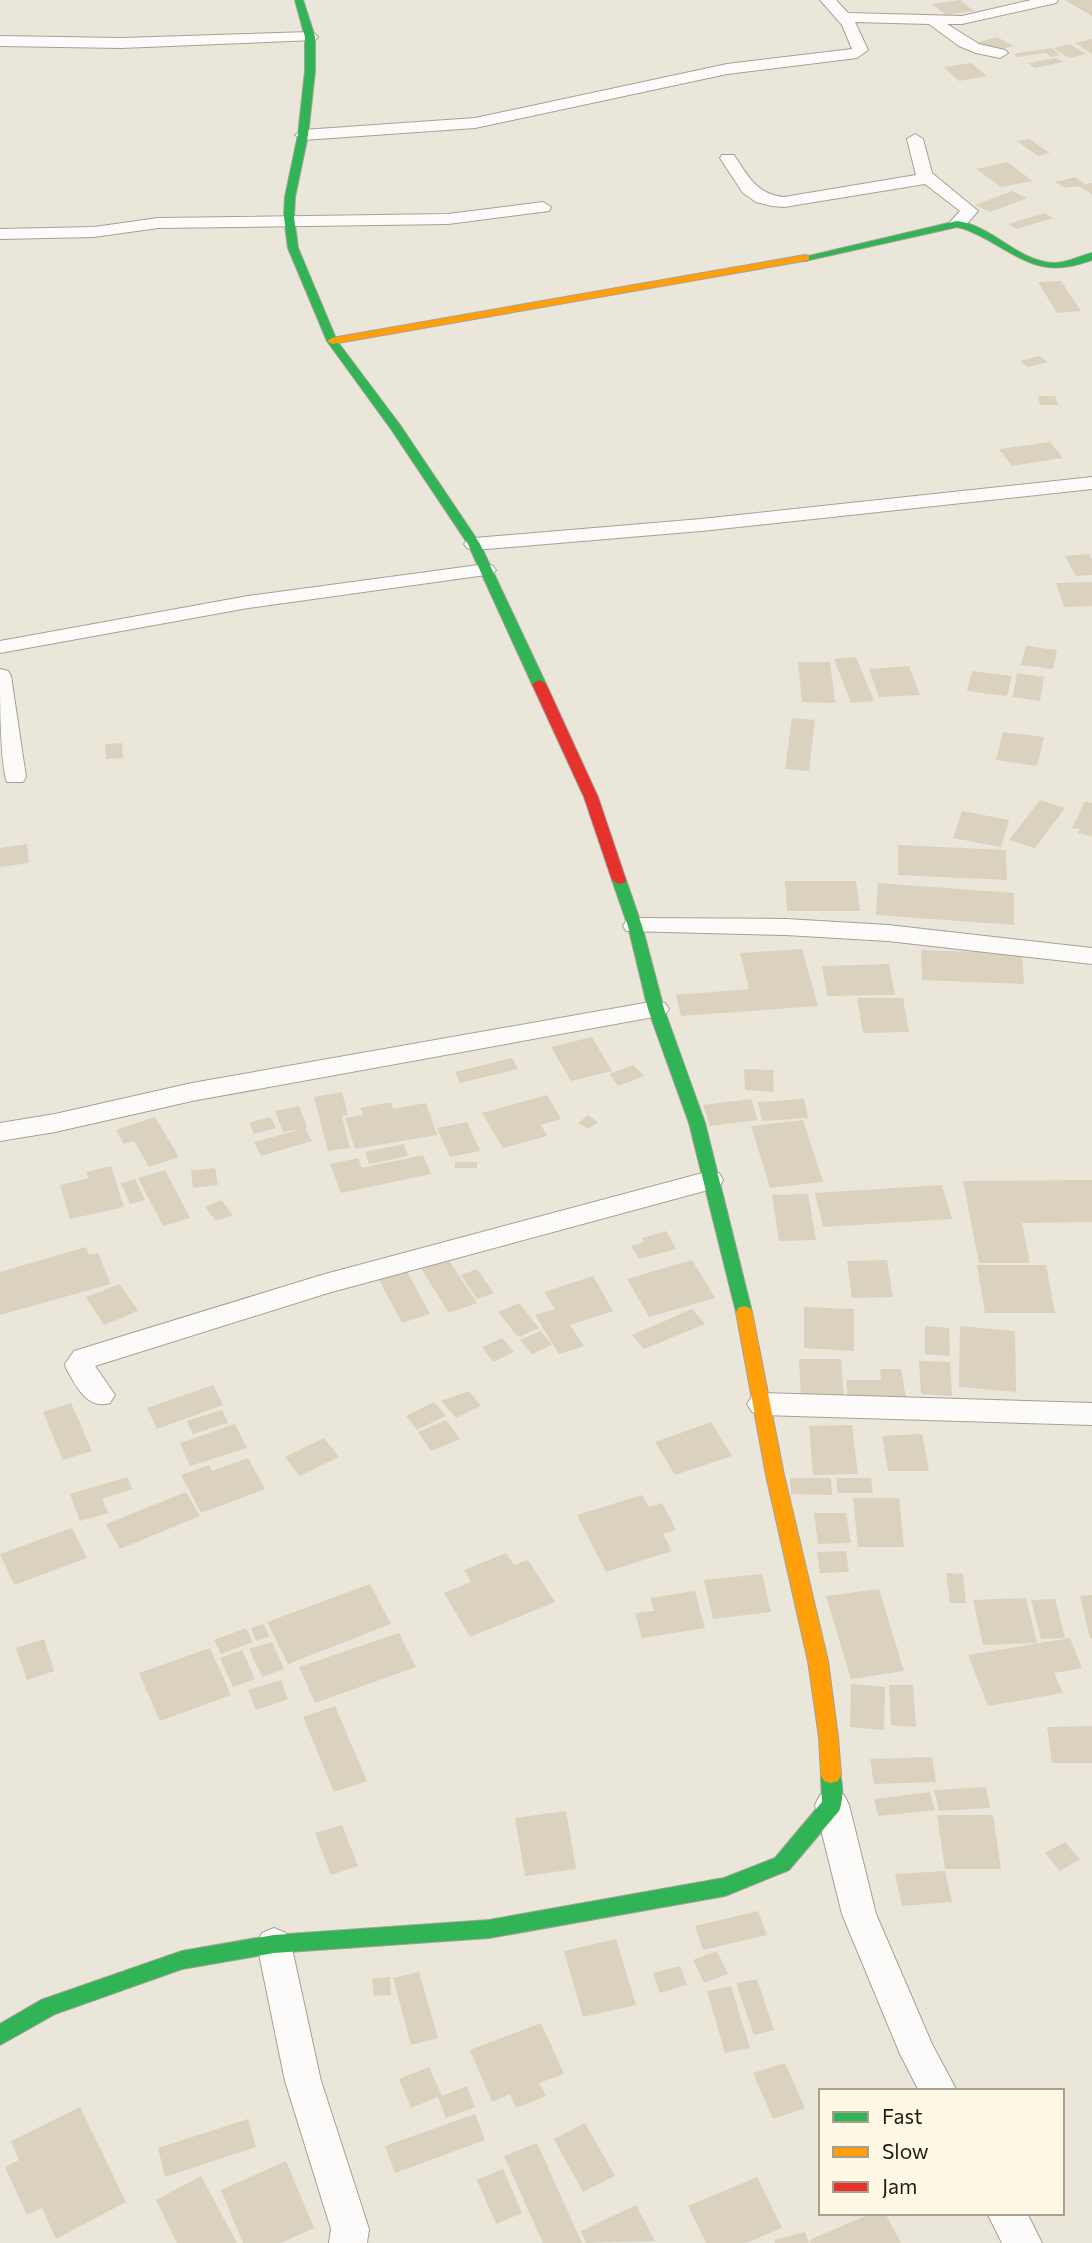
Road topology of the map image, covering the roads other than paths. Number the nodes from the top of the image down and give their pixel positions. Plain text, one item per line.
1 (299, 0) edge
2 (827, 0) edge
3 (1051, 0) edge
4 (845, 17) junction
5 (935, 21) junction
6 (310, 37) junction
7 (0, 41) edge
8 (1000, 53) dead end
9 (303, 135) junction
10 (915, 139) dead end
11 (728, 158) dead end
12 (929, 178) junction
13 (543, 207) dead end
14 (290, 222) junction
15 (958, 223) junction
16 (0, 234) edge
17 (1092, 256) edge
18 (1072, 266) junction
19 (1092, 267) edge
20 (332, 341) junction
21 (1092, 483) edge
22 (474, 544) junction
23 (486, 570) junction
24 (0, 647) edge
25 (0, 676) edge
26 (15, 776) dead end
27 (635, 926) junction
28 (1092, 956) edge
29 (656, 1009) junction
30 (0, 1132) edge
31 (710, 1180) junction
32 (100, 1395) dead end
33 (762, 1404) junction
34 (1092, 1414) edge
35 (832, 1805) junction
36 (274, 1944) junction
37 (0, 2035) edge
38 (938, 2089) edge
39 (1007, 2215) edge
40 (348, 2243) edge
41 (1023, 2243) edge

1 - 6 street
2 - 4 street
3 - 5 street
4 - 5 street
4 - 9 street
5 - 8 street
6 - 7 street
6 - 9 street
9 - 14 street
10 - 12 street
11 - 12 street
12 - 15 street
13 - 14 street
14 - 16 street
14 - 20 street
15 - 18 street
15 - 20 street
17 - 18 street
18 - 19 street
20 - 22 street
21 - 22 street
22 - 23 street
23 - 24 street
23 - 27 street
25 - 26 street
27 - 28 street
27 - 29 street
29 - 30 street
29 - 31 street
31 - 32 street
31 - 33 street
33 - 34 street
33 - 35 street
35 - 36 street
35 - 38 street
36 - 37 street
36 - 40 street
39 - 41 street

